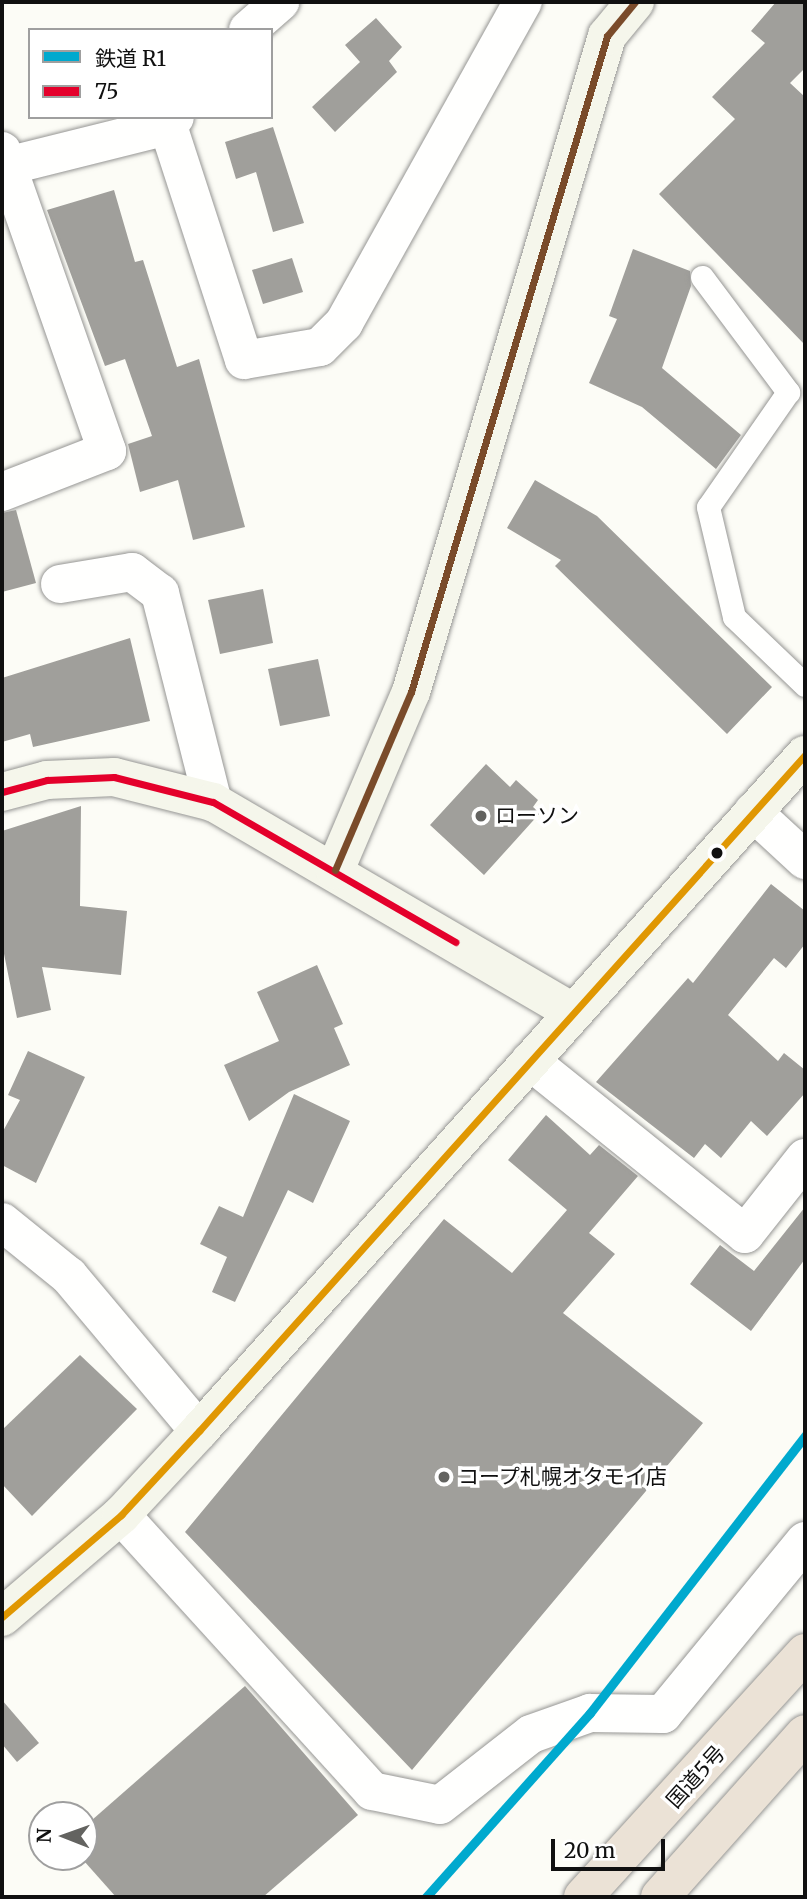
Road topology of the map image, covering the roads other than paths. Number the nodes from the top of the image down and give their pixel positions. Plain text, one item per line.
1 (523, 2) edge
2 (635, 2) edge
3 (172, 122) edge
4 (7, 176) edge
5 (702, 277) dead end
6 (2, 492) edge
7 (60, 584) dead end
8 (805, 685) edge
9 (805, 755) edge
10 (2, 792) edge
11 (212, 802) junction
12 (753, 812) junction
13 (805, 860) edge
14 (335, 870) junction
15 (572, 1012) junction
16 (530, 1061) junction
17 (805, 1157) edge
18 (2, 1222) edge
19 (199, 1431) junction
20 (121, 1515) junction
21 (805, 1541) edge
22 (2, 1616) edge
23 (805, 1653) edge
24 (805, 1734) edge
25 (583, 1897) edge
26 (660, 1897) edge

1 - 3 street
2 - 14 street
3 - 4 street
4 - 6 street
5 - 8 lane
7 - 11 street
9 - 12 street
10 - 11 street
11 - 14 street
12 - 13 street
12 - 15 street
14 - 15 street
15 - 16 street
16 - 17 street
16 - 19 street
18 - 19 street
19 - 20 street
20 - 21 street
20 - 22 street
23 - 25 highway, 国道5号
24 - 26 highway

